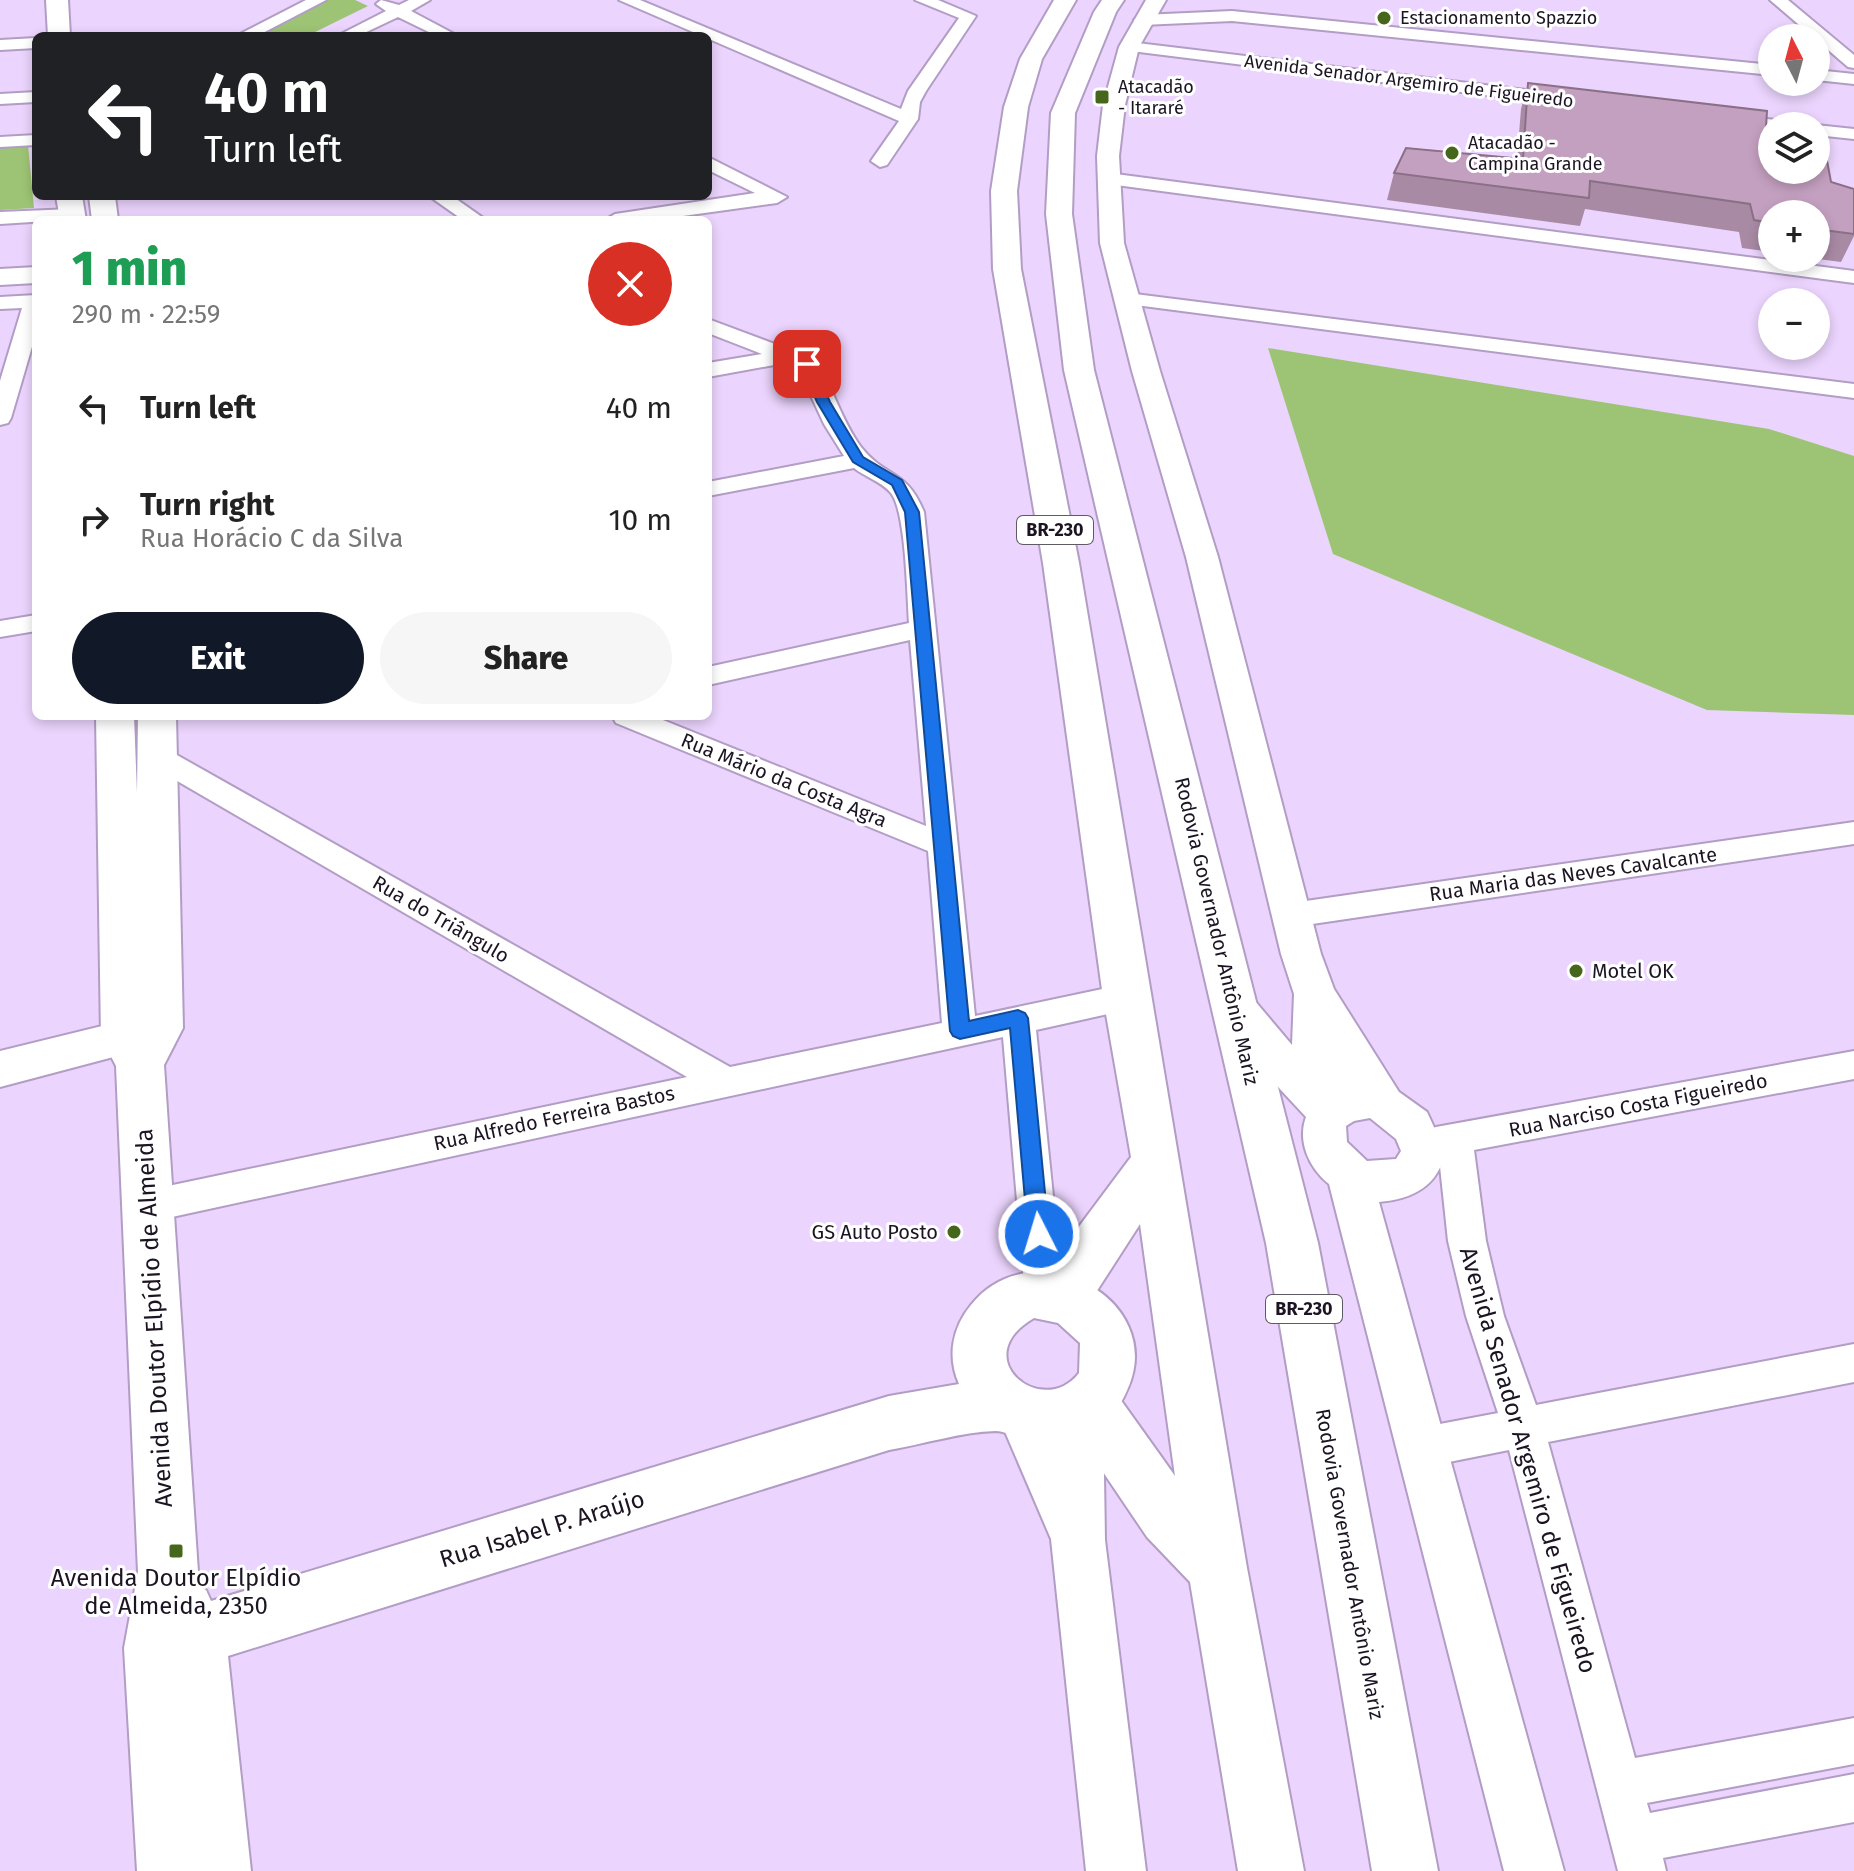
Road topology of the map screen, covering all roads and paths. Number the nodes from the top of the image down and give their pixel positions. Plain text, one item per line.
1 (57, 0) edge
2 (318, 0) edge
3 (374, 0) edge
4 (422, 0) edge
5 (627, 0) edge
6 (923, 0) edge
7 (1065, 0) edge
8 (1113, 0) edge
9 (1156, 0) edge
10 (1196, 0) edge
11 (1778, 0) edge
12 (396, 10) junction
13 (1232, 16) junction
14 (1142, 20) junction
15 (59, 32) edge
16 (252, 32) edge
17 (353, 32) edge
18 (442, 32) edge
19 (701, 32) edge
20 (712, 37) edge
21 (32, 43) edge
22 (0, 45) edge
23 (1126, 54) junction
24 (1854, 63) edge
25 (1758, 69) edge
26 (1830, 76) edge
27 (1854, 79) edge
28 (32, 97) edge
29 (0, 99) edge
30 (1582, 101) edge
31 (1707, 117) edge
32 (909, 119) junction
33 (1758, 123) edge
34 (1830, 131) edge
35 (1854, 134) edge
36 (32, 140) edge
37 (0, 142) edge
38 (880, 161) dead end
39 (712, 165) edge
40 (1108, 179) junction
41 (445, 200) edge
42 (71, 210) edge
43 (470, 216) edge
44 (646, 216) edge
45 (0, 218) edge
46 (32, 275) edge
47 (0, 277) edge
48 (1854, 277) edge
49 (1127, 299) junction
50 (32, 301) edge
51 (0, 303) edge
52 (32, 311) edge
53 (712, 327) edge
54 (787, 356) junction
55 (712, 369) edge
56 (1854, 391) edge
57 (0, 418) edge
58 (858, 460) junction
59 (712, 488) edge
60 (32, 624) edge
61 (0, 629) edge
62 (921, 629) junction
63 (712, 675) edge
64 (115, 720) edge
65 (636, 720) edge
66 (158, 736) edge
67 (1854, 833) edge
68 (941, 844) junction
69 (1292, 915) junction
70 (1315, 994) junction
71 (1126, 997) junction
72 (1234, 1006) junction
73 (1018, 1018) junction
74 (960, 1031) junction
75 (141, 1044) junction
76 (1854, 1065) edge
77 (0, 1069) edge
78 (724, 1081) junction
79 (1383, 1103) junction
80 (1334, 1109) junction
81 (1427, 1154) junction
82 (1156, 1161) junction
83 (1349, 1174) junction
84 (149, 1206) junction
85 (1369, 1251) junction
86 (1054, 1296) junction
87 (978, 1357) junction
88 (1854, 1363) edge
89 (1084, 1406) junction
90 (1014, 1408) junction
91 (889, 1423) junction
92 (1524, 1428) junction
93 (1424, 1447) junction
94 (1078, 1540) junction
95 (1217, 1568) junction
96 (175, 1642) junction
97 (1854, 1741) edge
98 (1617, 1785) junction
99 (1854, 1798) edge
100 (1637, 1856) edge
101 (170, 1871) edge
102 (218, 1871) edge
103 (1116, 1871) edge
104 (1271, 1871) edge
105 (1405, 1871) edge
106 (1534, 1871) edge

1 - 15 main road
2 - 16 street
3 - 12 street
4 - 12 street
5 - 19 street
6 - 32 street
7 - 71 main road, BR-230
8 - 72 main road, Rodovia Governador Antônio Mariz / BR-230
9 - 14 street
10 - 13 street
11 - 24 street
12 - 17 street
12 - 18 street
13 - 14 street
13 - 25 street
14 - 23 street
20 - 32 street
21 - 22 street
23 - 30 street, Avenida Senador Argemiro de Figueiredo
23 - 40 street
26 - 27 street
28 - 29 street
31 - 33 street
32 - 38 street
34 - 35 street
36 - 37 street
39 - 44 street
40 - 48 street
40 - 49 street
41 - 43 street
42 - 45 street
46 - 47 street
49 - 56 street
49 - 69 street
50 - 51 street
52 - 57 street
53 - 54 street
54 - 55 street
54 - 58 street
58 - 59 street
58 - 62 street
60 - 61 street
62 - 63 street
62 - 68 street
64 - 75 main road, Avenida Doutor Elpídio de Almeida
65 - 68 street, Rua Mário da Costa Agra
66 - 75 main road, Avenida Doutor Elpídio de Almeida
66 - 78 street, Rua do Triângulo
67 - 69 street, Rua Maria das Neves Cavalcante
68 - 74 street
69 - 70 street
70 - 79 street
70 - 80 street
71 - 73 street, Rua Alfredo Ferreira Bastos
71 - 82 main road, BR-230
72 - 80 street
72 - 105 main road, Rodovia Governador Antônio Mariz / BR-230
73 - 74 street, Rua Alfredo Ferreira Bastos
73 - 86 street
74 - 78 street, Rua Alfredo Ferreira Bastos
75 - 77 street
75 - 84 main road, Avenida Doutor Elpídio de Almeida
76 - 81 street, Rua Narciso Costa Figueiredo
78 - 84 street, Rua Alfredo Ferreira Bastos
79 - 80 street
79 - 81 street
80 - 83 street
81 - 83 street
81 - 85 street
81 - 92 street, Avenida Senador Argemiro de Figueiredo
82 - 86 main road
82 - 95 main road, BR-230
83 - 85 street
84 - 96 main road, Avenida Doutor Elpídio de Almeida
85 - 93 street
86 - 87 main road
86 - 89 main road
87 - 90 main road
87 - 91 main road
88 - 92 street
89 - 90 main road
89 - 94 street
89 - 95 main road
90 - 91 main road
90 - 94 street
91 - 96 main road, Rua Isabel P. Araújo
92 - 93 street
92 - 98 street, Avenida Senador Argemiro de Figueiredo
93 - 106 street
94 - 103 street
95 - 104 main road, BR-230
96 - 101 main road, Avenida Doutor Elpídio de Almeida
96 - 102 main road, Avenida Doutor Elpídio de Almeida
97 - 98 street
98 - 100 street, Avenida Senador Argemiro de Figueiredo
99 - 100 street

